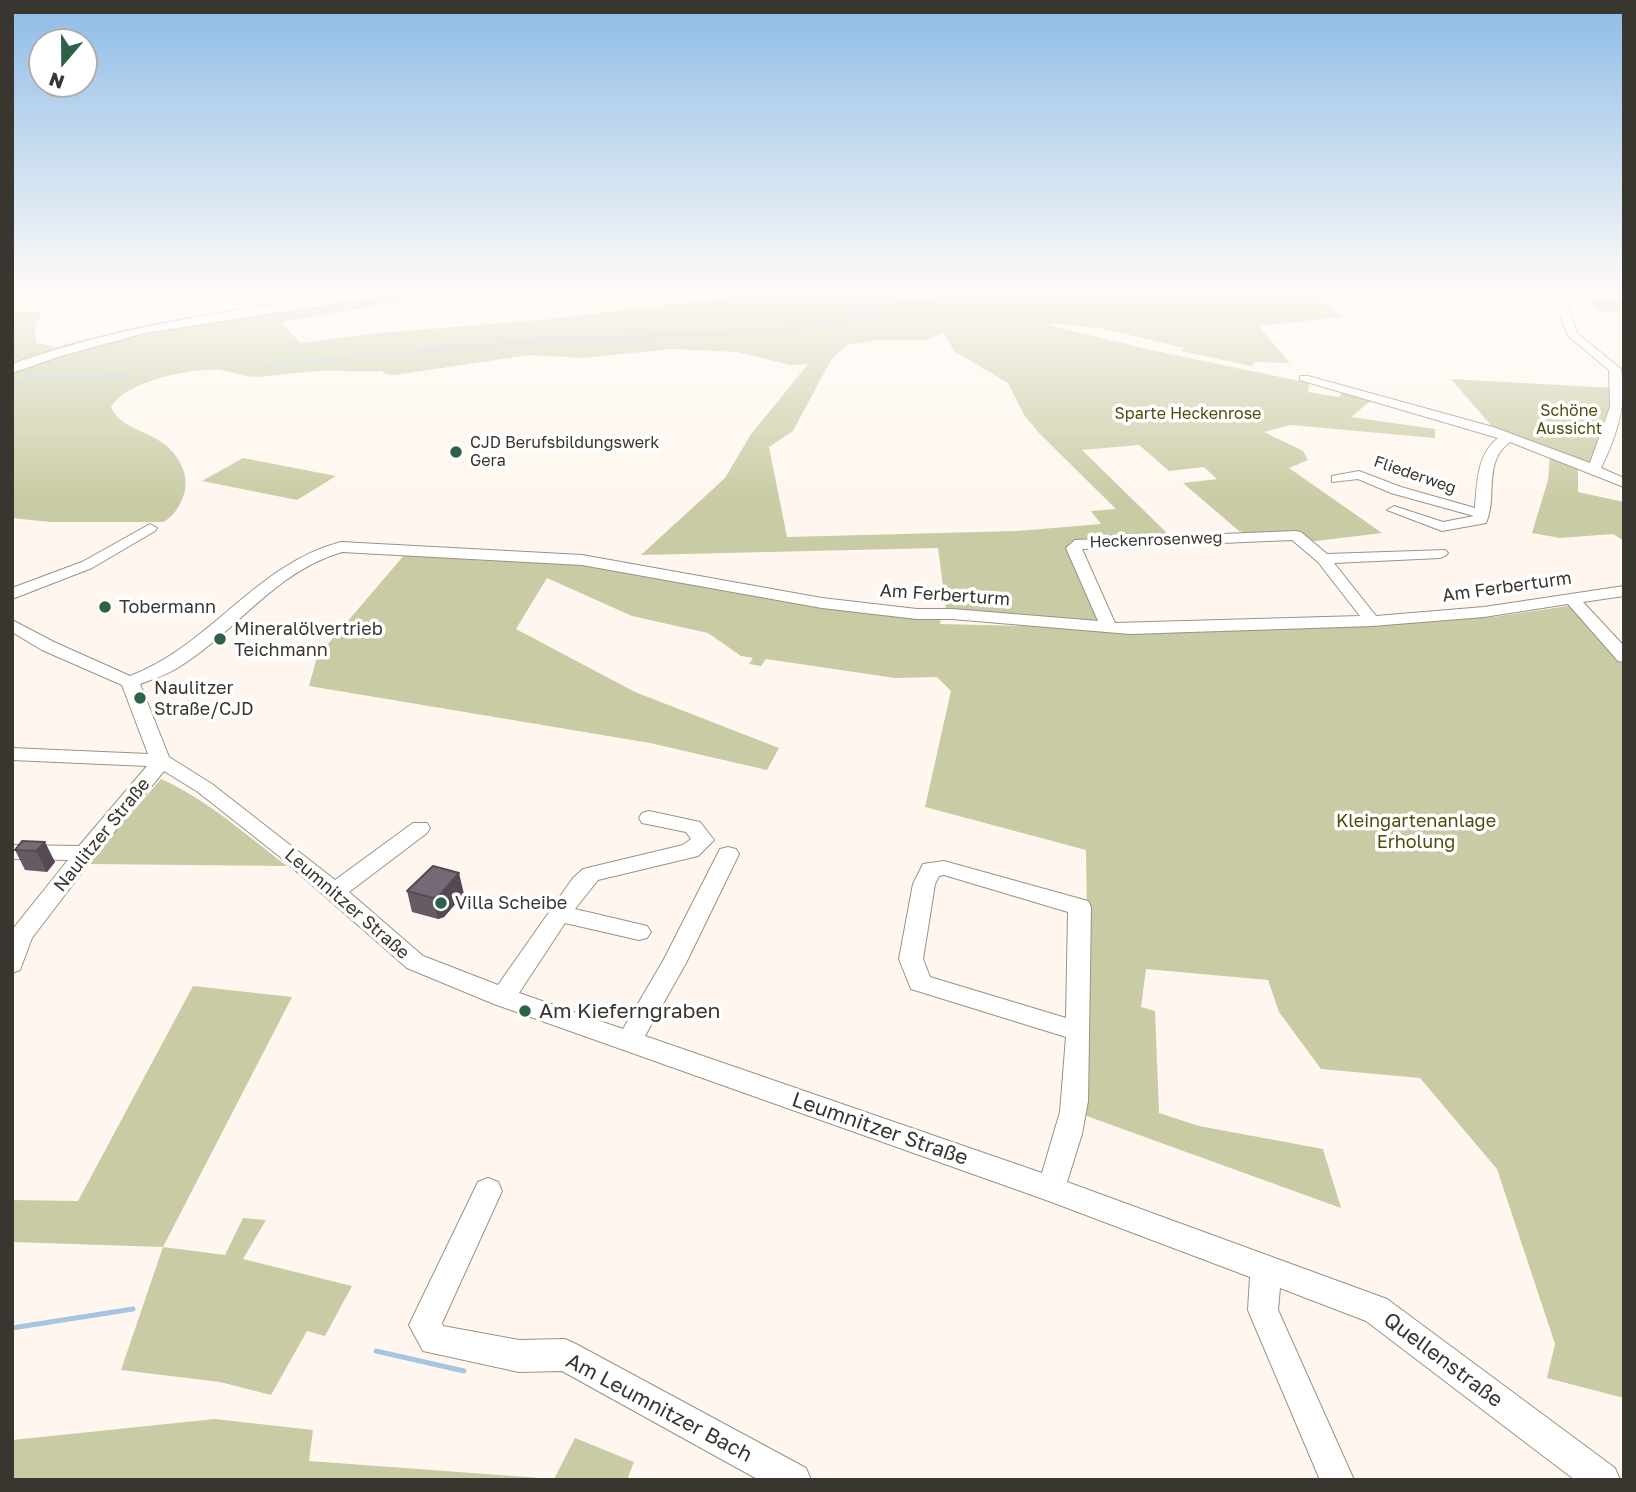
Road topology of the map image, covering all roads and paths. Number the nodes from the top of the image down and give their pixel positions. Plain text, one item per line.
1 (1608, 364) edge
2 (1304, 378) dead end
3 (1507, 438) junction
4 (1593, 471) junction
5 (1337, 479) dead end
6 (1624, 483) edge
7 (1394, 510) dead end
8 (1482, 514) junction
9 (150, 528) dead end
10 (1242, 536) joint
11 (1440, 553) dead end
12 (1323, 559) junction
13 (1624, 591) edge
14 (12, 594) edge
15 (1571, 598) junction
16 (1372, 621) junction
17 (12, 625) edge
18 (1109, 627) junction
19 (1624, 657) edge
20 (130, 682) junction
21 (12, 754) edge
22 (163, 761) junction
23 (649, 818) dead end
24 (419, 828) dead end
25 (12, 852) edge
26 (85, 853) junction
27 (728, 854) dead end
28 (334, 892) junction
29 (560, 914) junction
30 (639, 932) dead end
31 (16, 939) edge
32 (12, 964) edge
33 (503, 997) junction
34 (1078, 1031) junction
35 (629, 1041) junction
36 (1051, 1189) junction
37 (488, 1191) dead end
38 (1266, 1270) junction
39 (794, 1480) edge
40 (1337, 1480) edge
41 (1603, 1480) edge

1 - 4 street
2 - 3 street
3 - 4 street
3 - 8 street
4 - 6 street
5 - 8 street, Fliederweg
7 - 8 street
9 - 14 street
10 - 12 street
10 - 18 street, Heckenrosenweg
11 - 12 street
12 - 16 street
13 - 15 street, Am Ferberturm
15 - 16 street, Am Ferberturm
15 - 19 street
16 - 18 street, Am Ferberturm
17 - 20 street
18 - 20 street, Am Ferberturm
20 - 22 street, Naulitzer Straße
21 - 22 street
22 - 26 street, Naulitzer Straße
22 - 28 street, Leumnitzer Straße
23 - 29 street
24 - 28 street
25 - 26 street
26 - 31 street, Naulitzer Straße
27 - 35 street
28 - 33 street, Leumnitzer Straße
29 - 30 street
29 - 33 street
31 - 32 street, Naulitzer Straße
33 - 35 street, Leumnitzer Straße
34 - 34 street
34 - 36 street
35 - 36 street, Leumnitzer Straße
36 - 38 street, Leumnitzer Straße
37 - 39 street, Am Leumnitzer Bach
38 - 40 street
38 - 41 street, Quellenstraße

